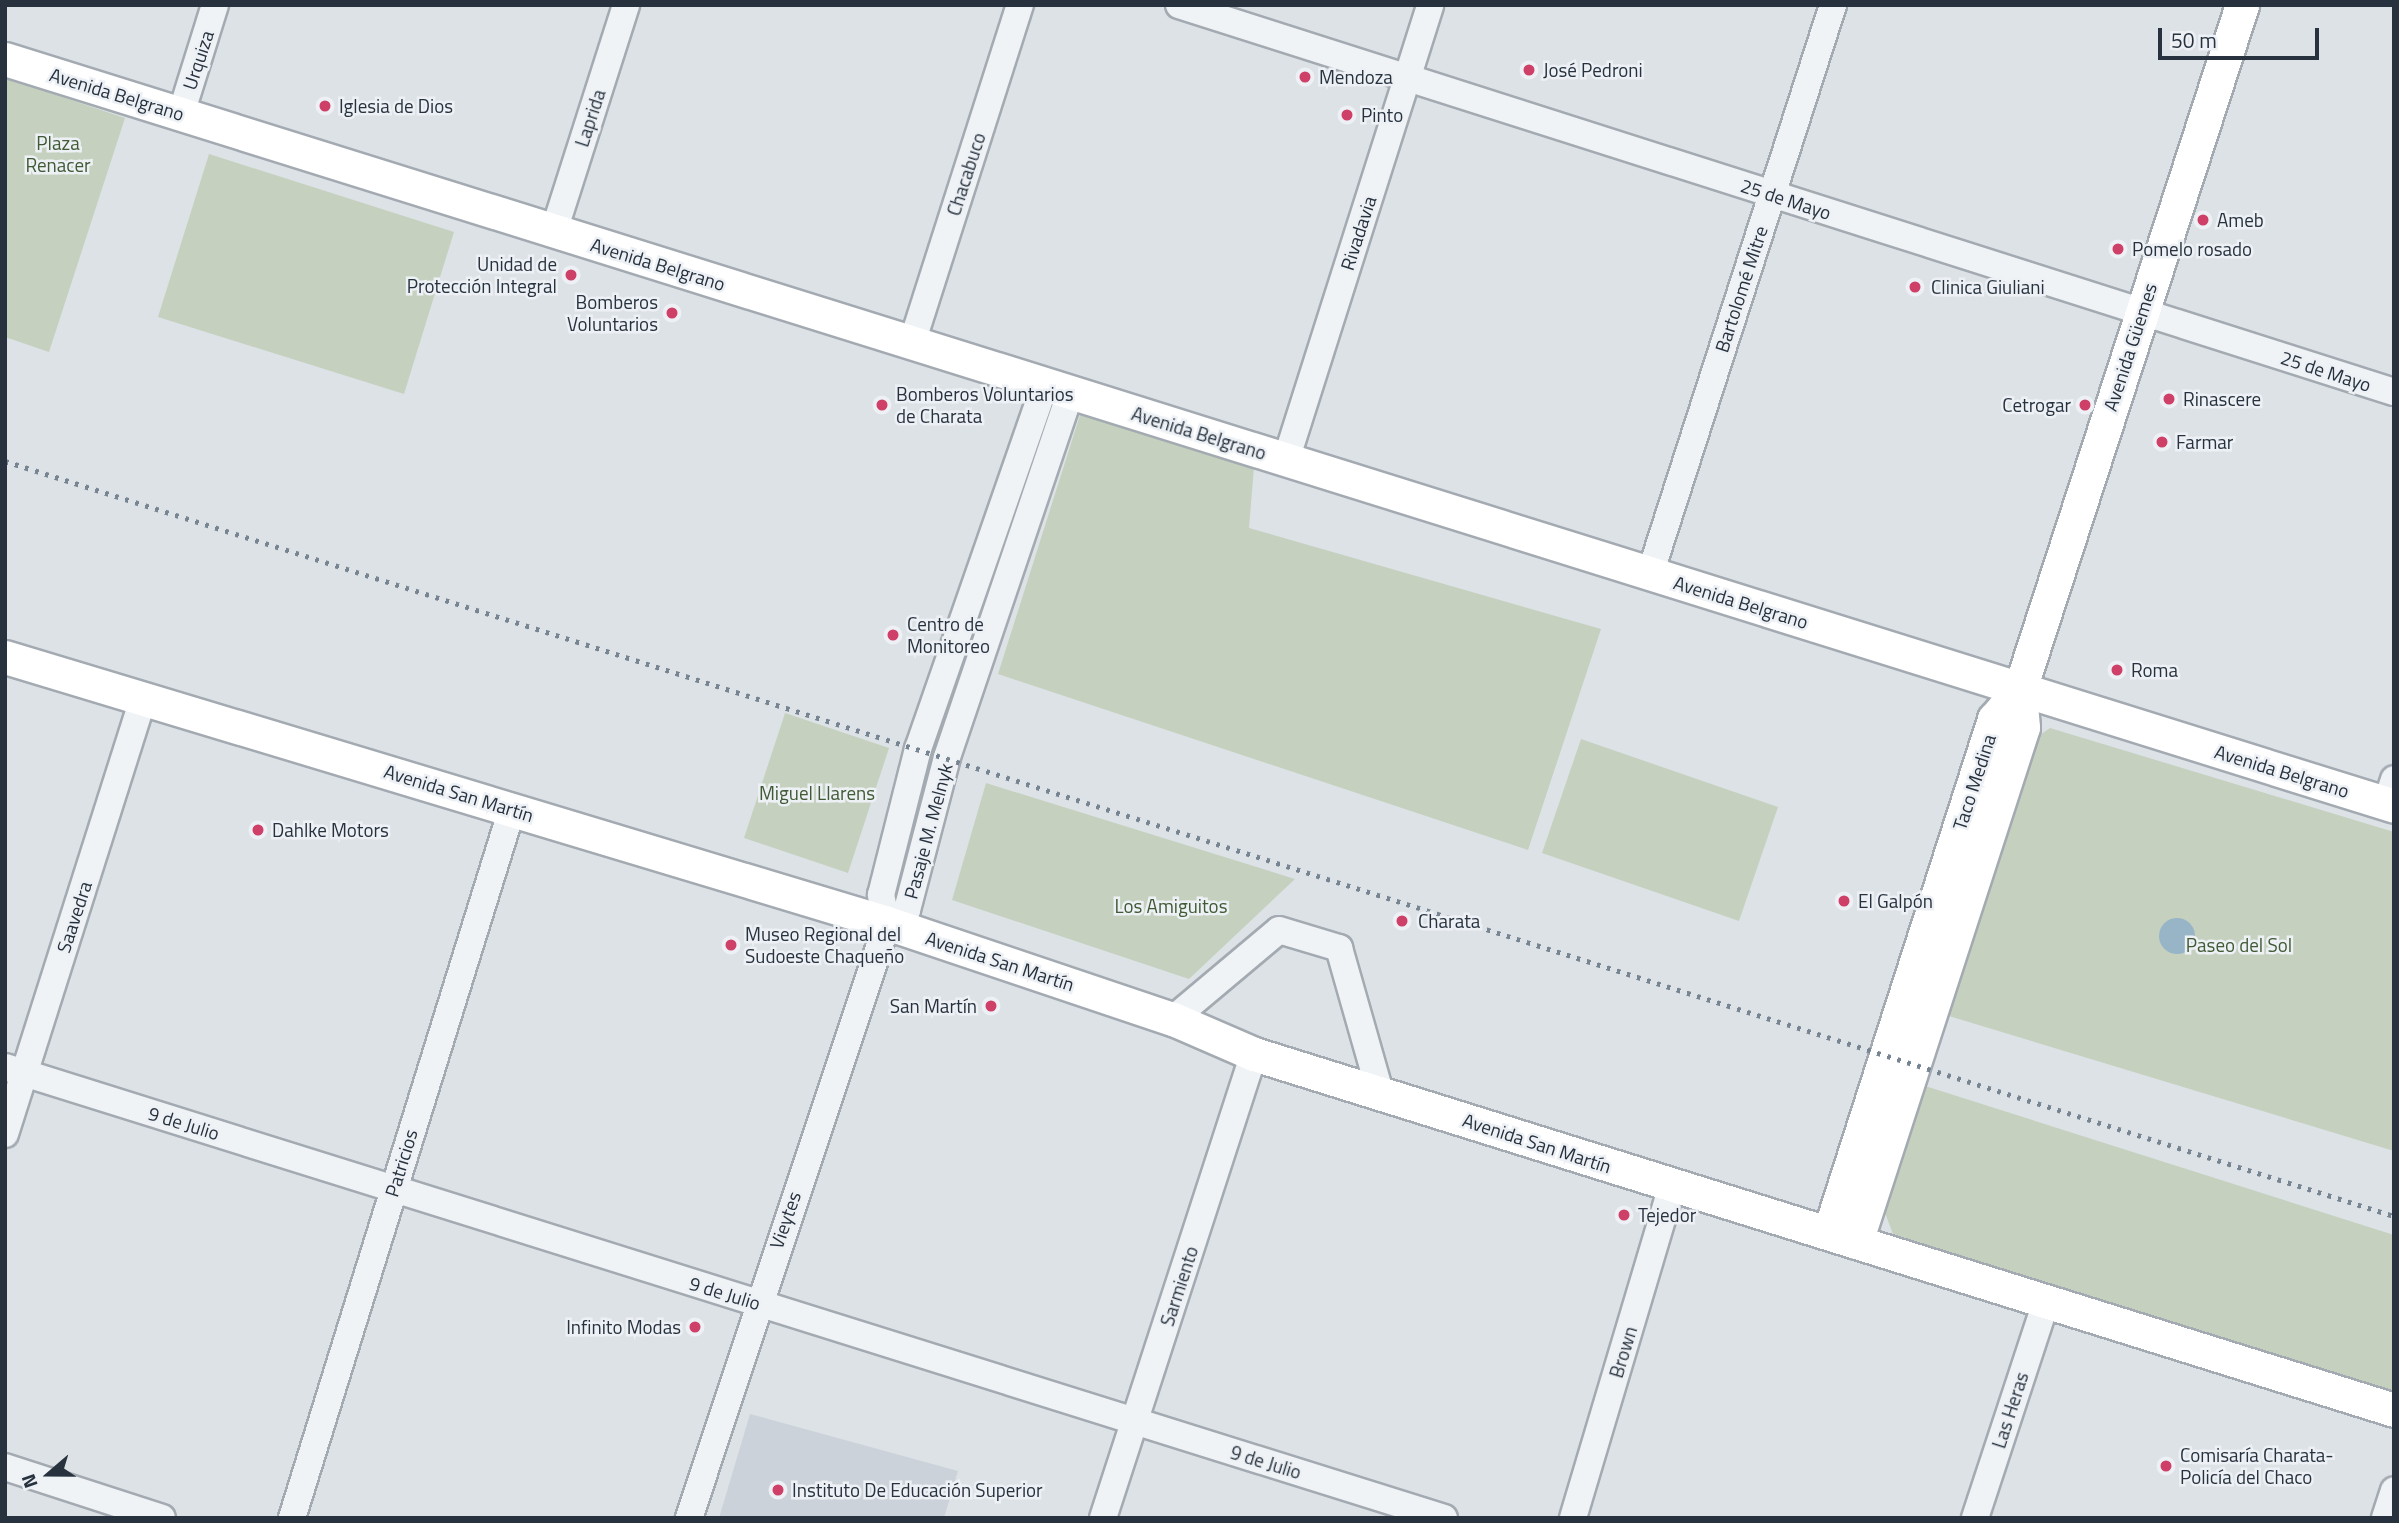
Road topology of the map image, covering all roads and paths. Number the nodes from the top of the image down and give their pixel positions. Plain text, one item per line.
1 (215, 5) edge
2 (626, 5) edge
3 (1020, 5) edge
4 (1179, 5) edge
5 (1430, 5) edge
6 (1833, 5) edge
7 (2242, 5) edge
8 (5, 59) edge
9 (1407, 78) junction
10 (181, 114) junction
11 (1772, 194) junction
12 (554, 231) junction
13 (2141, 312) junction
14 (912, 343) junction
15 (1058, 388) junction
16 (2394, 393) edge
17 (1286, 460) junction
18 (1650, 574) junction
19 (5, 657) edge
20 (2020, 689) junction
21 (143, 700) junction
22 (2391, 797) edge
23 (512, 809) junction
24 (887, 923) junction
25 (1174, 1019) junction
26 (1254, 1054) junction
27 (15, 1070) edge
28 (1380, 1092) junction
29 (5, 1135) edge
30 (1672, 1186) junction
31 (392, 1189) junction
32 (1843, 1238) junction
33 (2046, 1302) junction
34 (757, 1303) junction
35 (2394, 1410) edge
36 (1135, 1421) junction
37 (5, 1467) edge
38 (2394, 1490) edge
39 (95, 1508) edge
40 (162, 1518) edge
41 (292, 1518) edge
42 (689, 1518) edge
43 (1103, 1518) edge
44 (1444, 1518) edge
45 (1573, 1518) edge
46 (1975, 1518) edge
47 (2385, 1518) edge

1 - 10 street, Urquiza
2 - 12 street, Laprida
3 - 14 street, Chacabuco
4 - 9 street, 25 de Mayo
5 - 9 street, Rivadavia
6 - 11 street, Bartolomé Mitre
7 - 13 main road, Avenida Güemes
8 - 10 main road, Avenida Belgrano
9 - 11 street, 25 de Mayo
9 - 17 street, Rivadavia
10 - 12 main road, Avenida Belgrano
11 - 13 street, 25 de Mayo
11 - 18 street, Bartolomé Mitre
12 - 14 main road, Avenida Belgrano
13 - 16 street, 25 de Mayo
13 - 20 main road, Avenida Güemes
14 - 15 main road, Avenida Belgrano
15 - 17 main road, Avenida Belgrano
15 - 24 street, Pasaje M. Melnyk
17 - 18 main road, Avenida Belgrano
18 - 20 main road, Avenida Belgrano
19 - 21 main road, Avenida San Martín
20 - 22 main road, Avenida Belgrano
20 - 32 main road, Taco Medina
21 - 23 main road, Avenida San Martín
21 - 27 street, Saavedra
23 - 24 main road, Avenida San Martín
23 - 31 street, Patricios
24 - 25 main road, Avenida San Martín
24 - 34 street, Vieytes
25 - 26 main road, Avenida San Martín
25 - 28 street
26 - 28 main road, Avenida San Martín
26 - 36 street, Sarmiento
27 - 29 street, Saavedra
27 - 31 street, 9 de Julio
28 - 30 main road, Avenida San Martín
30 - 32 main road, Avenida San Martín
30 - 45 street, Brown
31 - 34 street, 9 de Julio
31 - 41 street, Patricios
32 - 33 main road, Avenida San Martín
33 - 35 main road, Avenida San Martín
33 - 46 street, Las Heras
34 - 36 street, 9 de Julio
34 - 42 street, Vieytes
36 - 43 street, Sarmiento
36 - 44 street, 9 de Julio
37 - 39 street
38 - 47 street
39 - 40 street

